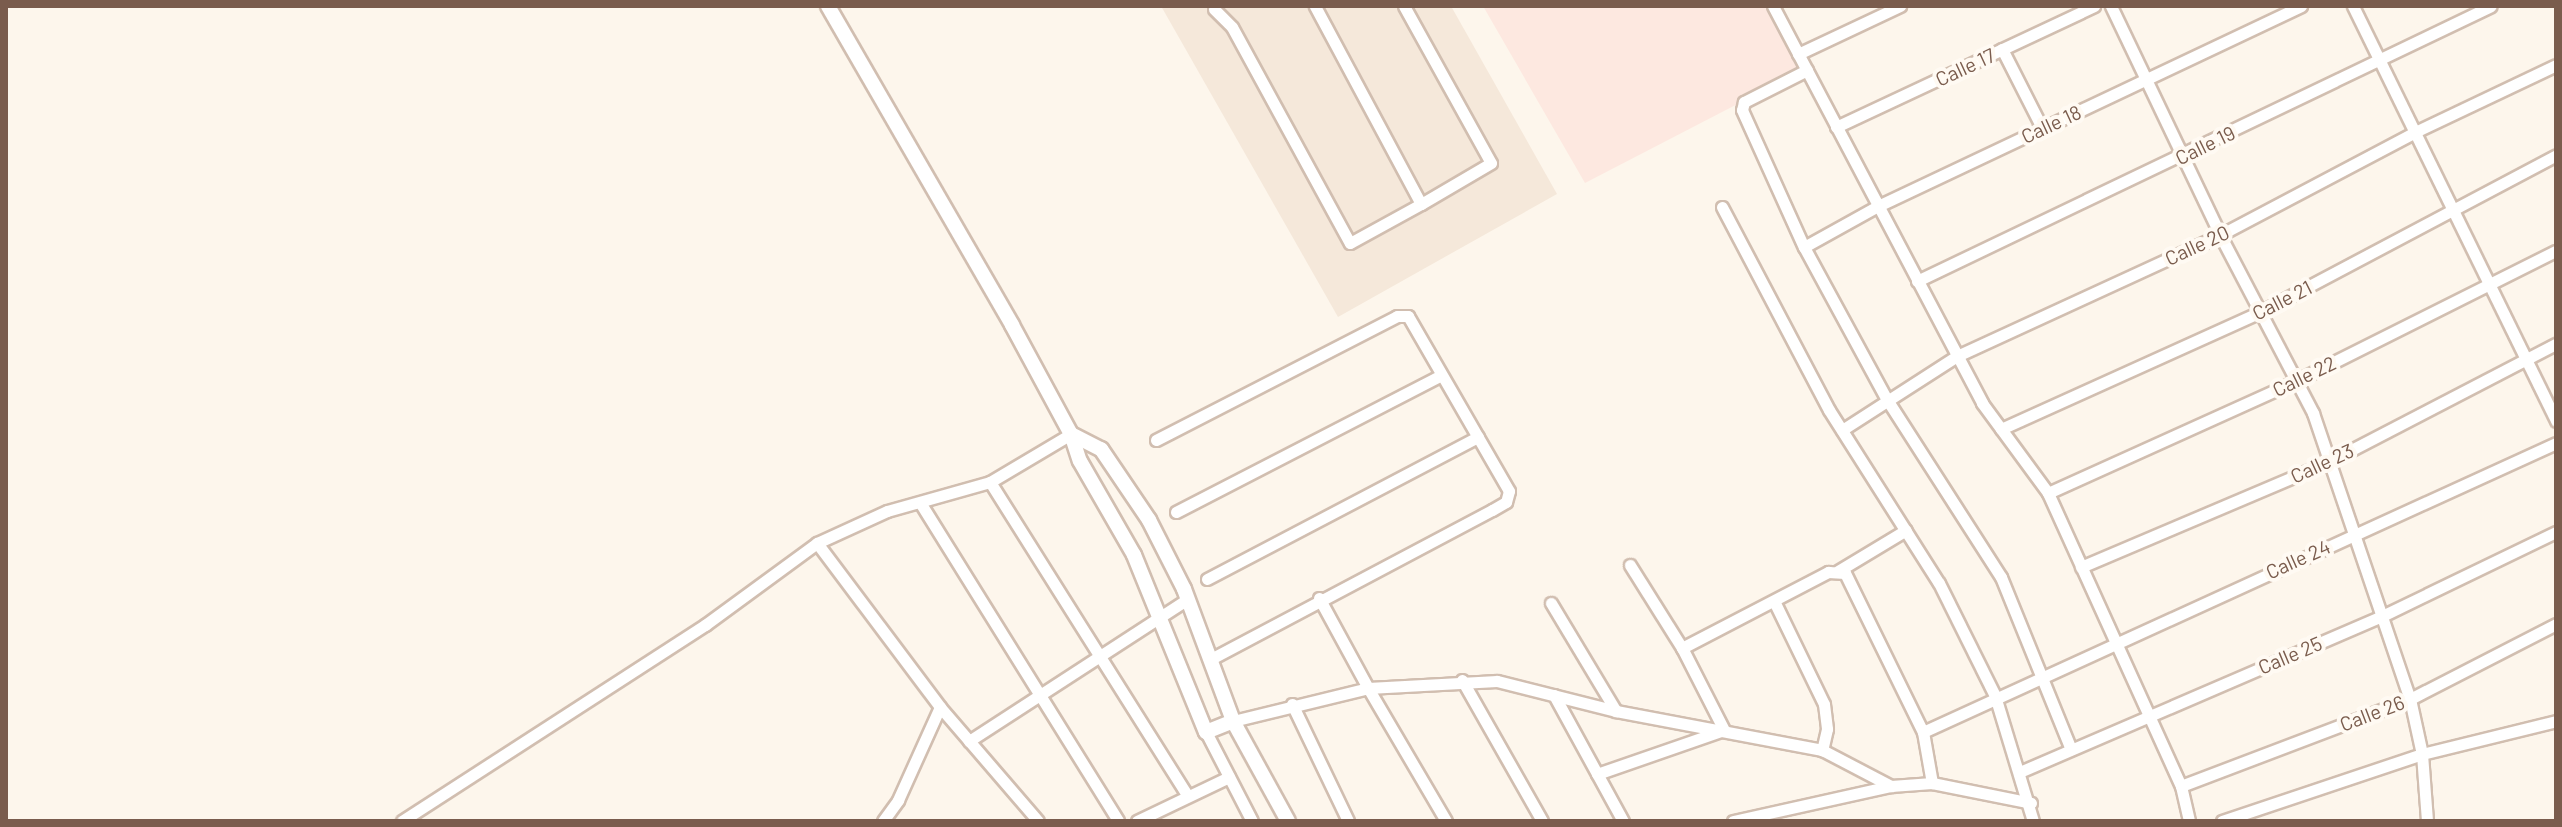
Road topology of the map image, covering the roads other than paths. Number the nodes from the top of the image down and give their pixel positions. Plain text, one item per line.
1 (828, 6) edge
2 (1315, 6) edge
3 (1404, 6) edge
4 (1773, 6) edge
5 (1900, 6) edge
6 (2094, 6) edge
7 (2111, 6) edge
8 (2301, 6) edge
9 (2353, 6) edge
10 (2491, 6) edge
11 (1214, 9) dead end
12 (2002, 49) junction
13 (1798, 54) junction
14 (2380, 60) junction
15 (2556, 65) edge
16 (1807, 70) junction
17 (2145, 80) junction
18 (1836, 127) junction
19 (2042, 128) junction
20 (2415, 132) junction
21 (2556, 155) edge
22 (2181, 157) junction
23 (1421, 204) junction
24 (1878, 206) junction
25 (1722, 207) dead end
26 (2453, 210) junction
27 (2220, 235) junction
28 (1804, 247) junction
29 (2556, 251) edge
30 (1917, 281) junction
31 (2488, 283) junction
32 (2260, 312) junction
33 (2556, 344) edge
34 (1957, 356) junction
35 (2526, 359) junction
36 (1441, 375) junction
37 (2296, 381) junction
38 (1886, 398) junction
39 (2556, 421) edge
40 (2001, 429) junction
41 (1842, 430) junction
42 (1071, 434) junction
43 (1478, 437) junction
44 (1156, 440) dead end
45 (2556, 443) edge
46 (2328, 462) junction
47 (990, 482) junction
48 (2048, 493) junction
49 (921, 504) junction
50 (1176, 512) dead end
51 (1906, 530) junction
52 (2556, 532) edge
53 (2351, 536) junction
54 (817, 543) junction
55 (1630, 565) dead end
56 (2081, 567) junction
57 (1838, 571) junction
58 (1207, 579) dead end
59 (1319, 598) junction
60 (1188, 599) junction
61 (1774, 601) junction
62 (1551, 603) dead end
63 (1160, 616) junction
64 (2380, 617) junction
65 (2556, 624) edge
66 (2115, 642) junction
67 (1682, 648) junction
68 (1099, 655) junction
69 (1210, 659) junction
70 (1462, 680) junction
71 (2043, 680) junction
72 (1368, 688) junction
73 (1554, 695) junction
74 (1038, 696) junction
75 (1995, 696) junction
76 (2410, 699) junction
77 (1292, 704) junction
78 (940, 707) junction
79 (1616, 711) junction
80 (2149, 716) junction
81 (1233, 721) junction
82 (2556, 721) edge
83 (1724, 730) junction
84 (1206, 732) junction
85 (1923, 732) junction
86 (969, 741) junction
87 (2071, 749) junction
88 (1822, 750) junction
89 (2422, 754) junction
90 (2022, 771) junction
91 (1597, 774) junction
92 (1229, 777) junction
93 (1932, 783) junction
94 (1891, 786) junction
95 (2181, 786) junction
96 (1188, 796) junction
97 (2031, 803) junction
98 (402, 821) edge
99 (883, 821) edge
100 (1038, 821) edge
101 (1118, 821) edge
102 (1137, 821) edge
103 (1252, 821) edge
104 (1288, 821) edge
105 (1348, 821) edge
106 (1446, 821) edge
107 (1542, 821) edge
108 (1623, 821) edge
109 (1733, 821) edge
110 (2033, 821) edge
111 (2189, 821) edge
112 (2222, 821) edge
113 (2427, 821) edge

1 - 42 street
2 - 23 street
3 - 23 street
4 - 13 street
5 - 13 street
6 - 12 street, Calle 17
7 - 17 street
8 - 17 street, Calle 18
9 - 14 street
10 - 14 street, Calle 19
11 - 23 street
12 - 18 street, Calle 17
12 - 19 street
13 - 16 street
14 - 20 street
14 - 22 street, Calle 19
15 - 20 street, Calle 20
16 - 18 street
16 - 28 street
17 - 19 street, Calle 18
17 - 22 street
18 - 24 street
19 - 24 street, Calle 18
20 - 26 street
20 - 27 street, Calle 20
21 - 26 street, Calle 21
22 - 27 street
22 - 30 street, Calle 19
24 - 28 street, Calle 18
24 - 30 street
25 - 41 street
26 - 31 street
26 - 32 street, Calle 21
27 - 32 street
27 - 34 street, Calle 20
28 - 38 street
29 - 31 street, Calle 22
30 - 34 street
31 - 35 street
31 - 37 street, Calle 22
32 - 37 street
32 - 40 street, Calle 21
33 - 35 street, Calle 23
34 - 38 street, Calle 20
34 - 40 street
35 - 39 street
35 - 46 street, Calle 23
36 - 43 street
36 - 44 street
36 - 50 street
37 - 46 street
37 - 48 street, Calle 22
38 - 41 street, Calle 20
38 - 71 street
40 - 48 street
41 - 51 street
42 - 47 street
42 - 60 street
42 - 63 street
43 - 58 street
43 - 59 street
45 - 53 street, Calle 24
46 - 53 street
46 - 56 street, Calle 23
47 - 49 street
47 - 68 street
48 - 56 street
49 - 54 street
49 - 74 street
51 - 57 street
51 - 75 street
52 - 64 street, Calle 25
53 - 64 street
53 - 66 street, Calle 24
54 - 78 street
54 - 98 street
55 - 67 street
56 - 66 street
57 - 61 street
57 - 85 street
59 - 69 street
59 - 72 street
60 - 63 street
60 - 69 street
61 - 67 street
61 - 88 street
62 - 79 street
63 - 68 street
63 - 84 street
64 - 76 street
64 - 80 street, Calle 25
65 - 76 street, Calle 26
66 - 71 street, Calle 24
66 - 80 street
67 - 83 street
68 - 74 street
68 - 96 street
69 - 81 street
70 - 72 street
70 - 73 street
70 - 107 street
71 - 75 street, Calle 24
71 - 87 street
72 - 77 street
72 - 106 street
73 - 79 street
73 - 91 street
74 - 86 street
74 - 101 street
75 - 85 street, Calle 24
75 - 90 street
76 - 89 street
76 - 95 street, Calle 26
77 - 81 street
77 - 105 street
78 - 86 street
78 - 99 street
79 - 83 street
80 - 87 street, Calle 25
80 - 95 street
81 - 84 street
81 - 104 street
82 - 89 street
83 - 88 street
83 - 91 street
84 - 92 street
85 - 93 street
86 - 100 street
87 - 90 street, Calle 25
88 - 94 street
89 - 112 street
89 - 113 street
90 - 97 street
91 - 108 street
92 - 96 street
92 - 103 street
93 - 94 street
93 - 97 street
94 - 109 street
95 - 111 street
96 - 102 street
97 - 110 street

